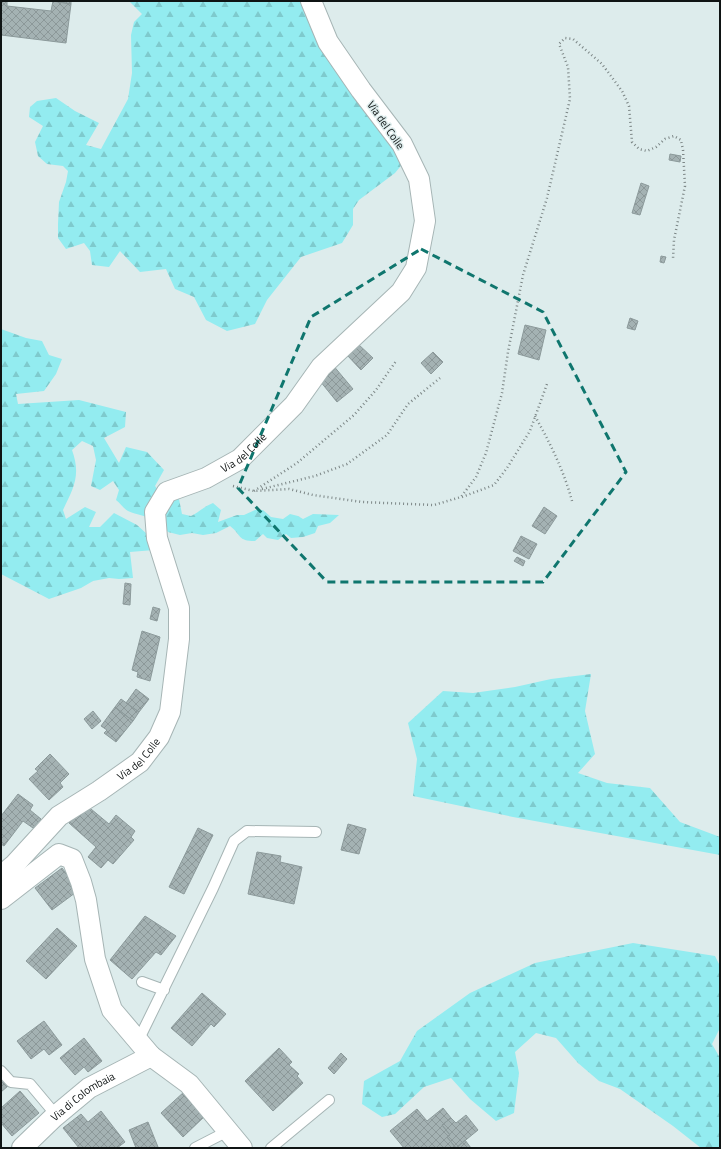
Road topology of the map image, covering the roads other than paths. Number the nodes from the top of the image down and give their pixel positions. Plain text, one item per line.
1 (311, 1) edge
2 (316, 832) dead end
3 (1, 876) edge
4 (1, 899) edge
5 (142, 982) dead end
6 (164, 990) junction
7 (144, 1049) junction
8 (1, 1070) edge
9 (329, 1100) dead end
10 (56, 1116) junction
11 (228, 1131) junction
12 (22, 1148) edge
13 (195, 1148) edge
14 (242, 1148) edge
15 (271, 1148) edge

1 - 3 street, Via del Colle
2 - 6 lane
4 - 7 street
5 - 6 lane
6 - 7 lane
7 - 10 street, Via di Colombaia
7 - 11 street
8 - 10 lane
9 - 15 lane
10 - 12 street, Via di Colombaia
11 - 13 lane
11 - 14 street

